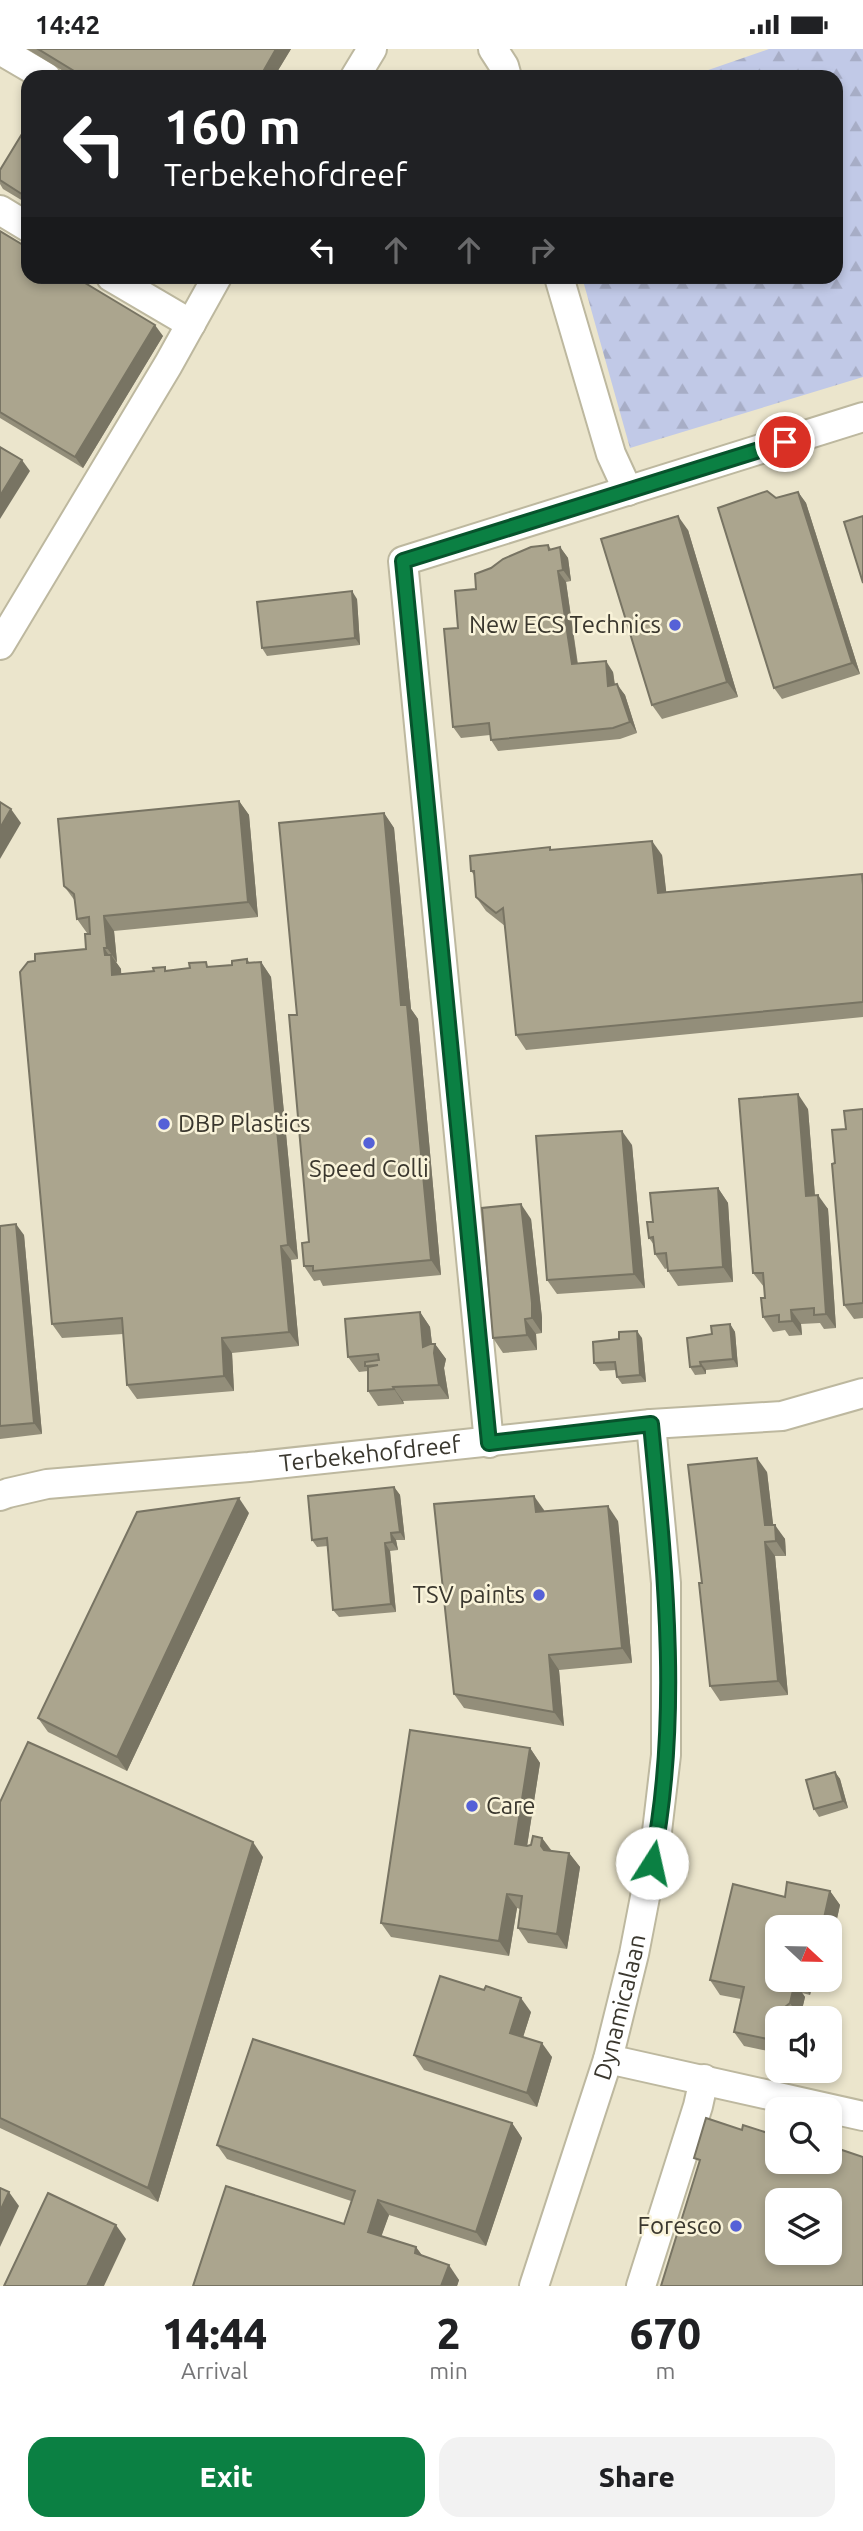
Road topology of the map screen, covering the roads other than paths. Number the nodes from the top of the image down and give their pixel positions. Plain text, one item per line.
1 (372, 49) edge
2 (493, 49) edge
3 (0, 50) edge
4 (34, 70) edge
5 (359, 70) edge
6 (505, 70) edge
7 (0, 210) edge
8 (21, 223) edge
9 (123, 284) edge
10 (213, 284) edge
11 (561, 284) edge
12 (191, 324) junction
13 (863, 417) edge
14 (628, 491) junction
15 (0, 645) edge
16 (863, 1393) edge
17 (651, 1424) junction
18 (489, 1443) junction
19 (0, 1496) edge
20 (608, 2059) junction
21 (704, 2080) junction
22 (863, 2116) edge
23 (534, 2286) edge
24 (641, 2286) edge

1 - 5 street
2 - 6 street
3 - 4 street
7 - 8 street
9 - 12 street
10 - 12 street
11 - 14 street
12 - 15 street
13 - 14 street
14 - 18 street
16 - 17 street, Terbekehofdreef
17 - 18 street, Terbekehofdreef
17 - 20 street, Dynamicalaan
18 - 19 street, Terbekehofdreef
20 - 21 street
20 - 23 street, Dynamicalaan
21 - 22 street
21 - 24 street

